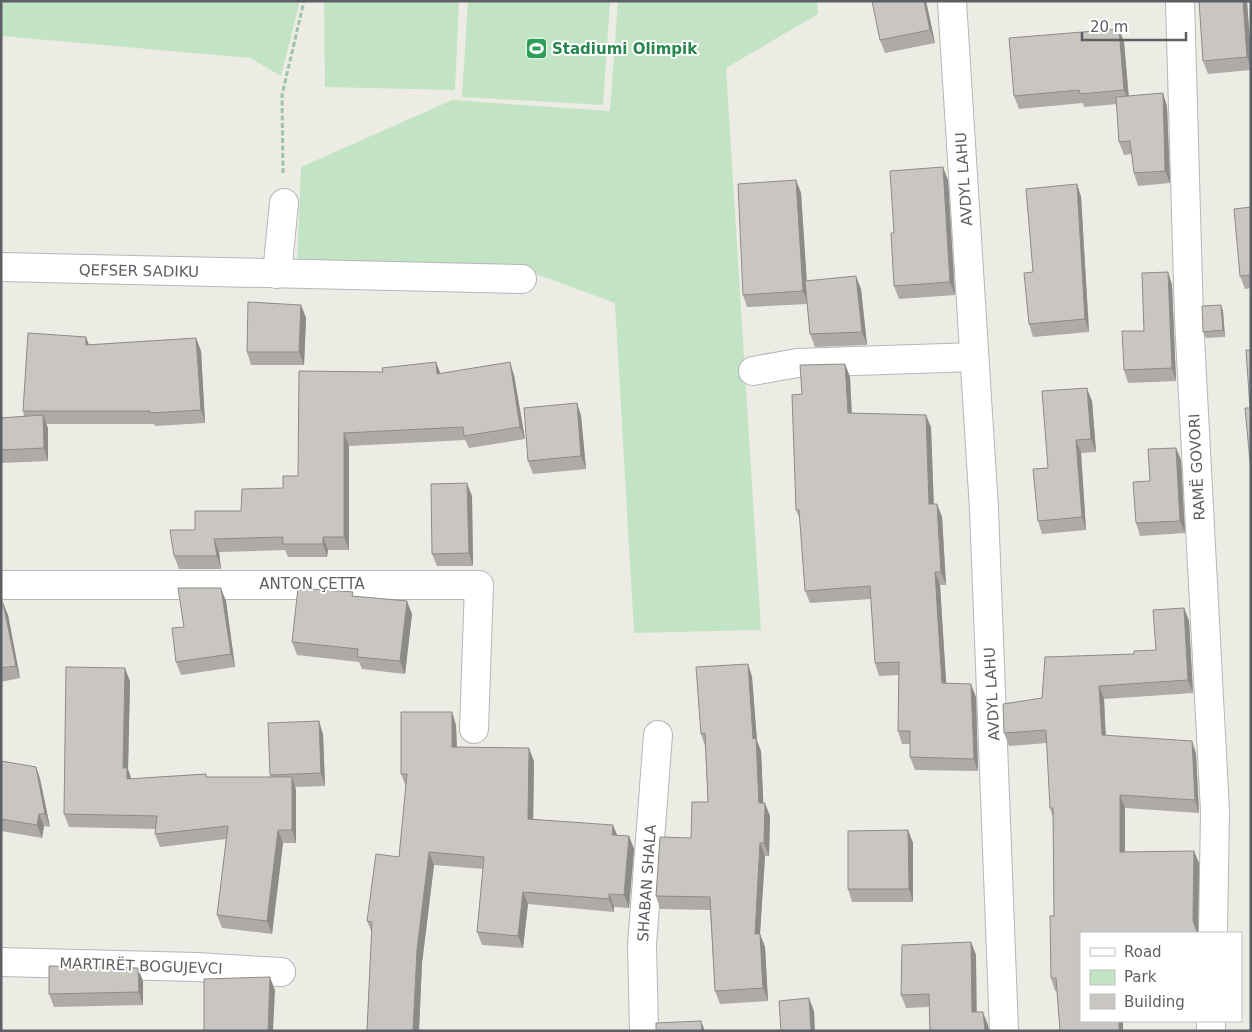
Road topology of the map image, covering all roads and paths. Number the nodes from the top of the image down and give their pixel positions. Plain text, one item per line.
1 (304, 1) edge
2 (952, 1) edge
3 (1180, 1) edge
4 (284, 203) joint
5 (1, 267) edge
6 (277, 274) junction
7 (522, 279) dead end
8 (974, 357) junction
9 (753, 371) dead end
10 (1, 585) edge
11 (474, 729) dead end
12 (658, 735) dead end
13 (1213, 932) edge
14 (1, 962) edge
15 (281, 972) dead end
16 (644, 1031) edge
17 (1004, 1031) edge

1 - 4 path
2 - 8 street, AVDYL LAHU
3 - 13 street, RAMË GOVORI
4 - 6 street
5 - 6 street, QEFSER SADIKU
6 - 7 street, QEFSER SADIKU
8 - 9 street
8 - 17 street, AVDYL LAHU
10 - 11 street, ANTON ÇETTA
12 - 16 street, SHABAN SHALA
14 - 15 street, MARTIRËT BOGUJEVCI

